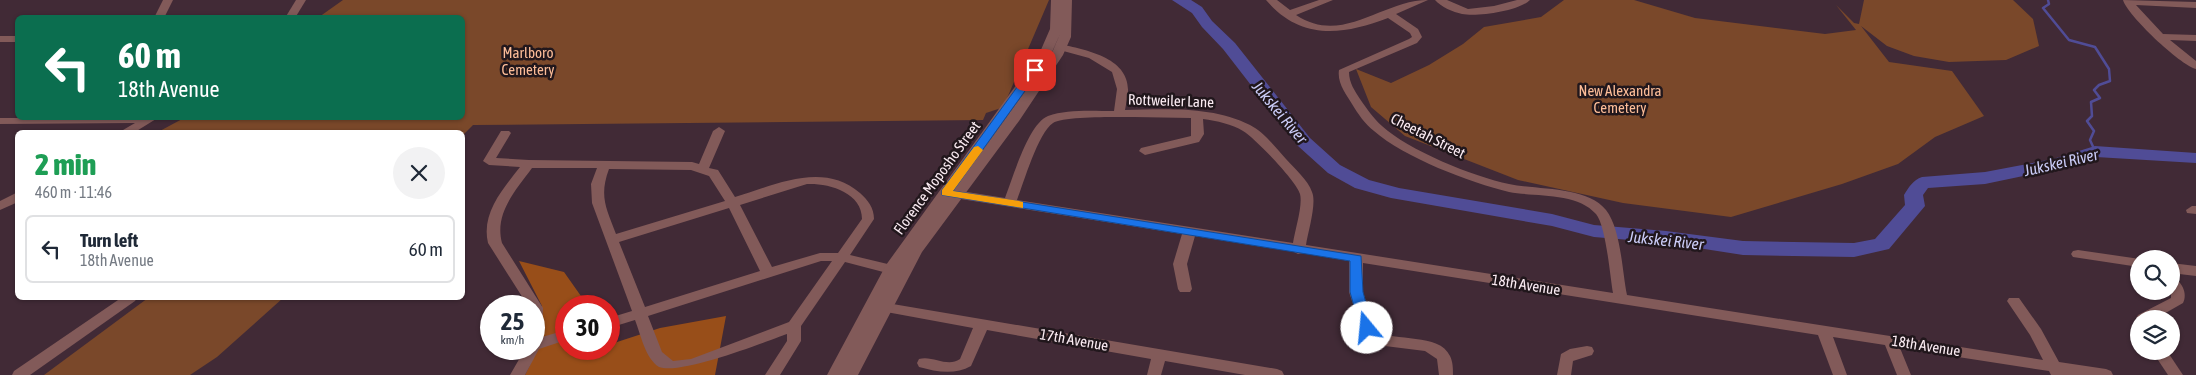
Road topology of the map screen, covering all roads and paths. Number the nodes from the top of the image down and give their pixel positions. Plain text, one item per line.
1 (168, 0) edge
2 (300, 0) edge
3 (1057, 0) edge
4 (1066, 0) edge
5 (1271, 0) edge
6 (1328, 0) edge
7 (1423, 0) edge
8 (1440, 0) edge
9 (1525, 0) edge
10 (2128, 1) edge
11 (2196, 5) edge
12 (1388, 13) junction
13 (1289, 14) junction
14 (160, 15) edge
15 (292, 15) edge
16 (2162, 37) junction
17 (2196, 38) edge
18 (0, 39) edge
19 (15, 39) edge
20 (1060, 47) junction
21 (2196, 66) edge
22 (1118, 115) junction
23 (1196, 115) junction
24 (51, 120) edge
25 (148, 120) edge
26 (0, 121) edge
27 (131, 130) edge
28 (719, 131) dead end
29 (505, 133) dead end
30 (1145, 150) dead end
31 (528, 164) junction
32 (604, 165) junction
33 (703, 168) junction
34 (951, 194) junction
35 (732, 202) junction
36 (1009, 203) junction
37 (1189, 233) junction
38 (613, 239) junction
39 (1298, 250) junction
40 (2078, 254) dead end
41 (842, 257) junction
42 (1356, 258) junction
43 (2130, 262) edge
44 (2180, 269) edge
45 (891, 270) junction
46 (2196, 272) edge
47 (768, 273) junction
48 (1185, 289) dead end
49 (528, 295) edge
50 (127, 300) edge
51 (1621, 300) junction
52 (2178, 300) edge
53 (2014, 301) dead end
54 (878, 307) junction
55 (2160, 310) edge
56 (642, 313) junction
57 (620, 320) edge
58 (982, 324) junction
59 (794, 326) junction
60 (1823, 329) junction
61 (1890, 341) junction
62 (1587, 351) dead end
63 (1159, 355) junction
64 (526, 360) edge
65 (2165, 360) edge
66 (924, 363) dead end
67 (2056, 371) edge
68 (20, 375) edge
69 (517, 375) edge
70 (772, 375) edge
71 (835, 375) edge
72 (850, 375) edge
73 (1154, 375) edge
74 (1277, 375) edge
75 (1446, 375) edge
76 (1564, 375) edge
77 (1840, 375) edge
78 (1904, 375) edge
79 (2106, 375) edge
80 (2176, 375) edge

1 - 14 street
2 - 15 street
3 - 34 street, Florence Moposho Street
4 - 20 street, Florence Moposho Street
5 - 13 street
6 - 13 street
7 - 12 street
8 - 9 street
10 - 11 street
10 - 16 street
12 - 13 street
12 - 51 street, Cheetah Street
16 - 17 street
16 - 21 street
18 - 19 street
20 - 22 street
20 - 34 street, Florence Moposho Street
22 - 23 street, Rottweiler Lane
22 - 36 street, Rottweiler Lane
23 - 30 street
23 - 39 street, Rottweiler Lane
24 - 26 street
25 - 27 street
28 - 33 street
29 - 31 street
31 - 32 street
31 - 49 street
32 - 33 street
32 - 38 street
33 - 35 street
34 - 36 street, 18th Avenue
34 - 45 street, Florence Moposho Street
34 - 54 street, Florence Moposho Street
35 - 38 street
35 - 41 street
35 - 47 street
36 - 37 street, 18th Avenue
37 - 39 street, 18th Avenue
37 - 48 street
38 - 56 street
39 - 42 street, 18th Avenue
40 - 43 street
41 - 45 street
41 - 47 street
41 - 59 street
42 - 51 street, 18th Avenue
42 - 75 street
44 - 46 street
45 - 54 street, Florence Moposho Street
47 - 56 street
50 - 68 street
51 - 60 street, 18th Avenue
52 - 55 street
53 - 67 street
54 - 58 street, 17th Avenue
54 - 71 street, Florence Moposho Street
54 - 72 street, Florence Moposho Street
56 - 57 street
56 - 59 street
58 - 63 street, 17th Avenue
58 - 66 street
59 - 70 street
60 - 61 street, 18th Avenue
60 - 77 street
61 - 67 street, 18th Avenue
61 - 78 street
62 - 76 street
63 - 73 street
63 - 74 street, 17th Avenue
64 - 69 street
65 - 80 street
67 - 79 street, 18th Avenue

